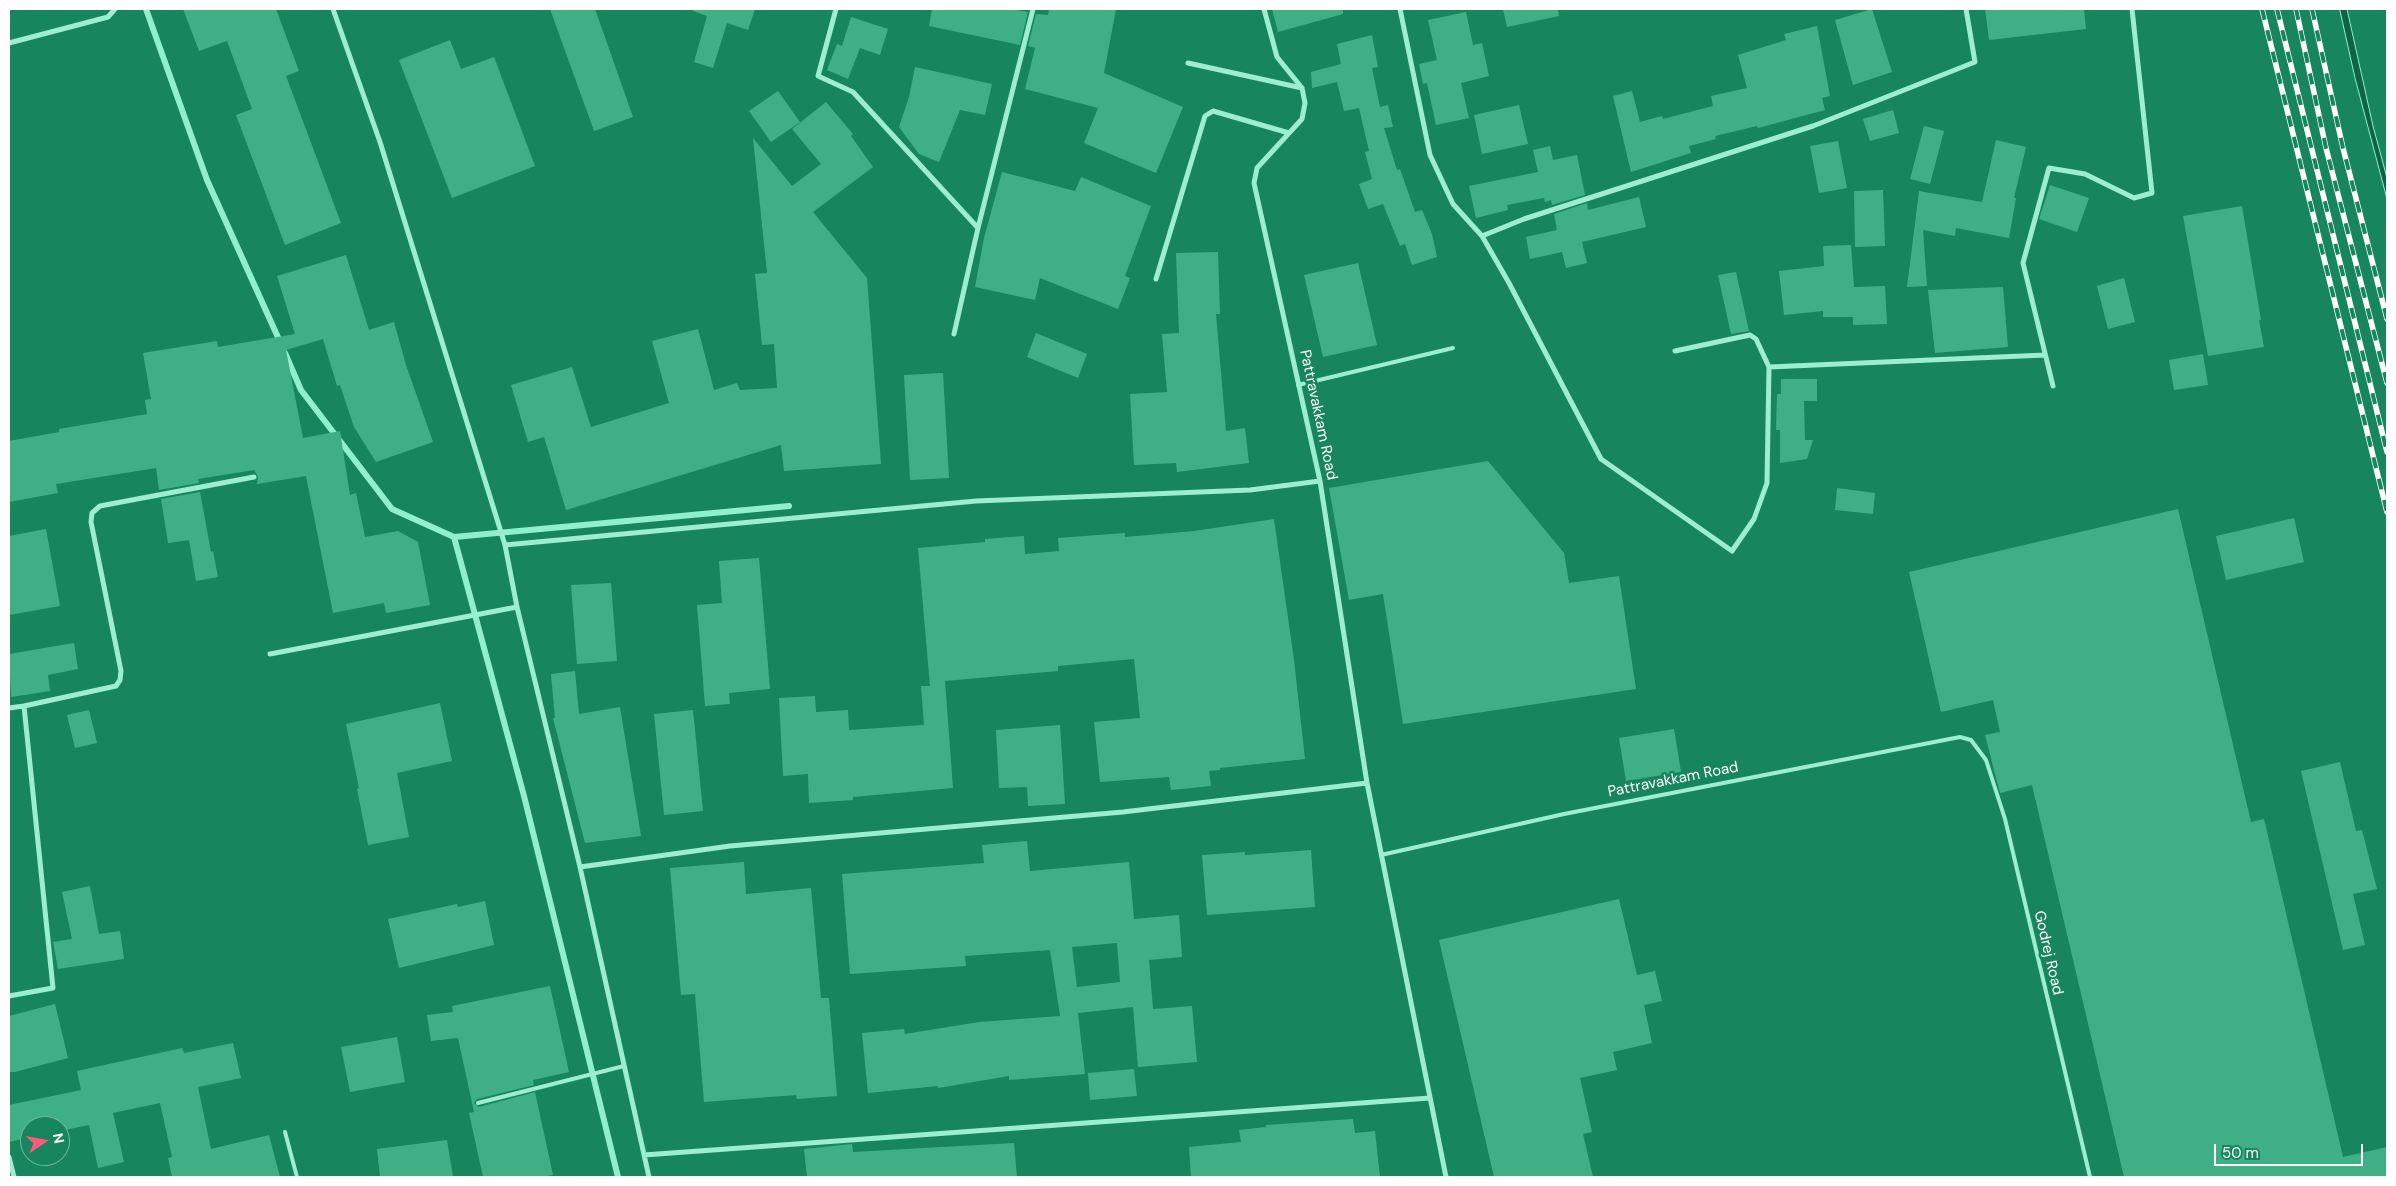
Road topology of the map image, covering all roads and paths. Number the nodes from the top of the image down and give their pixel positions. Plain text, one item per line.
1 (115, 9) edge
2 (333, 9) edge
3 (836, 9) edge
4 (1033, 9) edge
5 (1264, 9) edge
6 (1400, 9) edge
7 (1966, 9) edge
8 (2132, 9) edge
9 (9, 43) edge
10 (1188, 63) dead end
11 (1302, 88) junction
12 (1289, 133) junction
13 (978, 228) junction
14 (1482, 236) junction
15 (1156, 278) dead end
16 (954, 334) dead end
17 (1453, 348) dead end
18 (1676, 351) dead end
19 (2045, 355) junction
20 (1769, 367) junction
21 (1298, 385) junction
22 (2053, 386) dead end
23 (254, 478) dead end
24 (1320, 480) junction
25 (505, 545) junction
26 (517, 607) junction
27 (270, 654) dead end
28 (24, 706) junction
29 (9, 708) edge
30 (1971, 740) joint
31 (1367, 783) junction
32 (1381, 855) junction
33 (580, 867) junction
34 (9, 996) edge
35 (624, 1066) junction
36 (1430, 1098) junction
37 (478, 1103) dead end
38 (285, 1132) dead end
39 (644, 1155) junction
40 (9, 1157) edge
41 (14, 1177) edge
42 (297, 1177) edge
43 (649, 1177) edge
44 (1446, 1177) edge
45 (2090, 1177) edge

1 - 9 street
2 - 25 street
3 - 13 street
4 - 13 street
5 - 11 street
6 - 14 street
7 - 14 street
8 - 19 street
10 - 11 street
11 - 12 street, Pattravakkam Road
12 - 15 street
12 - 21 street, Pattravakkam Road
13 - 16 street
14 - 20 street
17 - 21 lane
18 - 20 street
19 - 20 street
19 - 22 street
21 - 24 street, Pattravakkam Road
23 - 28 street
24 - 25 street
24 - 31 street, Pattravakkam Road
25 - 26 street
26 - 27 street
26 - 33 street
28 - 29 street
28 - 34 street
30 - 32 lane, Pattravakkam Road
30 - 45 lane, Godrej Road
31 - 32 street, Pattravakkam Road
31 - 33 street
32 - 36 street, Pattravakkam Road
33 - 35 street
35 - 37 lane
35 - 39 street
36 - 39 street
36 - 44 street, Pattravakkam Road
38 - 42 lane
39 - 43 street
40 - 41 street

